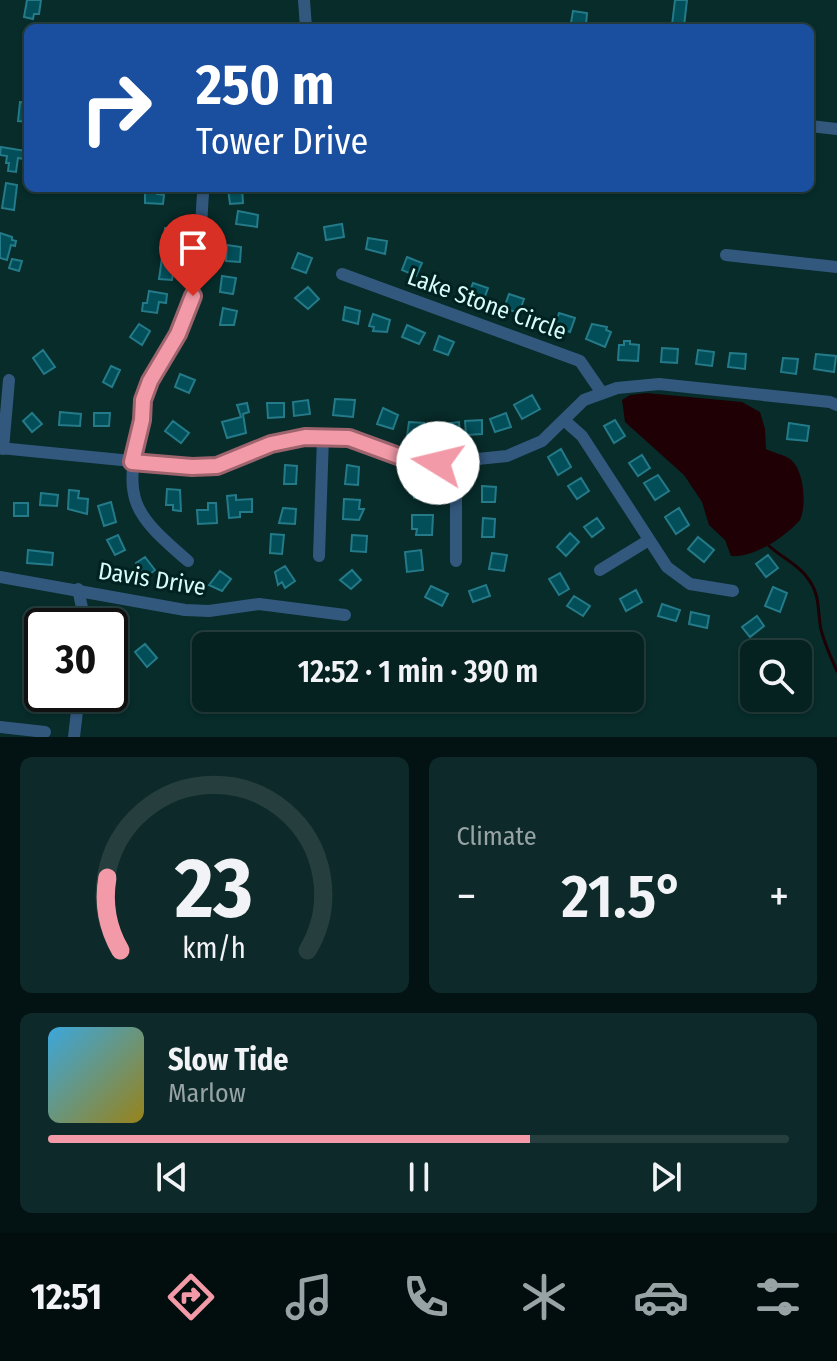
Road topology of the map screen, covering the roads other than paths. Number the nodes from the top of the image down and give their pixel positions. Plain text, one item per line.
1 (304, 0) edge
2 (306, 24) edge
3 (814, 126) edge
4 (837, 129) edge
5 (203, 194) dead end
6 (726, 255) dead end
7 (837, 267) edge
8 (342, 274) dead end
9 (9, 380) dead end
10 (602, 393) junction
11 (837, 405) edge
12 (564, 420) junction
13 (323, 437) junction
14 (2, 449) edge
15 (456, 461) junction
16 (132, 462) junction
17 (649, 540) junction
18 (319, 556) dead end
19 (188, 561) dead end
20 (456, 561) dead end
21 (600, 570) dead end
22 (0, 577) edge
23 (78, 589) junction
24 (733, 591) dead end
25 (82, 608) edge
26 (345, 615) dead end
27 (77, 712) edge
28 (6, 731) edge
29 (45, 732) dead end
30 (74, 737) edge

1 - 2 street
3 - 4 street
5 - 16 street
6 - 7 street
8 - 10 street, Lake Stone Circle
9 - 14 street
10 - 11 street
10 - 12 street
12 - 15 street
12 - 17 street
13 - 15 street
13 - 16 street
13 - 18 street
14 - 16 street
15 - 20 street
16 - 19 street
17 - 21 street
17 - 24 street
22 - 23 street, Davis Drive
23 - 25 street
23 - 26 street, Davis Drive
27 - 30 street
28 - 29 street

